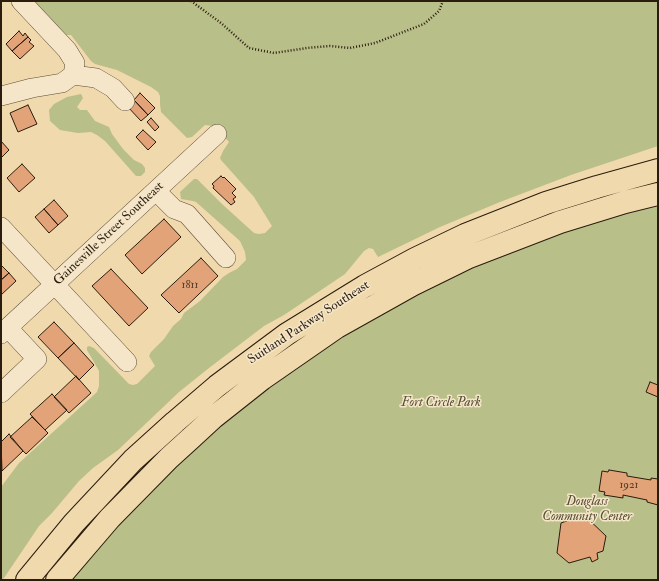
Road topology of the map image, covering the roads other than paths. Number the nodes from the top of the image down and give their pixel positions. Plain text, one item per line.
1 (21, 1) edge
2 (74, 69) junction
3 (1, 96) edge
4 (125, 101) dead end
5 (217, 134) dead end
6 (658, 160) edge
7 (658, 170) edge
8 (597, 187) junction
9 (156, 191) junction
10 (658, 194) edge
11 (1, 227) edge
12 (226, 258) dead end
13 (55, 284) junction
14 (4, 331) edge
15 (126, 362) dead end
16 (1, 393) edge
17 (27, 580) edge
18 (57, 580) edge

1 - 2 street
2 - 3 street
2 - 4 street
5 - 9 street, Gainesville Street Southeast
6 - 8 highway
7 - 8 highway, Suitland Parkway Southeast
8 - 17 highway, Suitland Parkway Southeast
9 - 12 street
9 - 13 street, Gainesville Street Southeast
10 - 18 highway, Suitland Parkway Southeast
11 - 13 street
13 - 14 street, Gainesville Street Southeast
13 - 15 street
14 - 16 street

